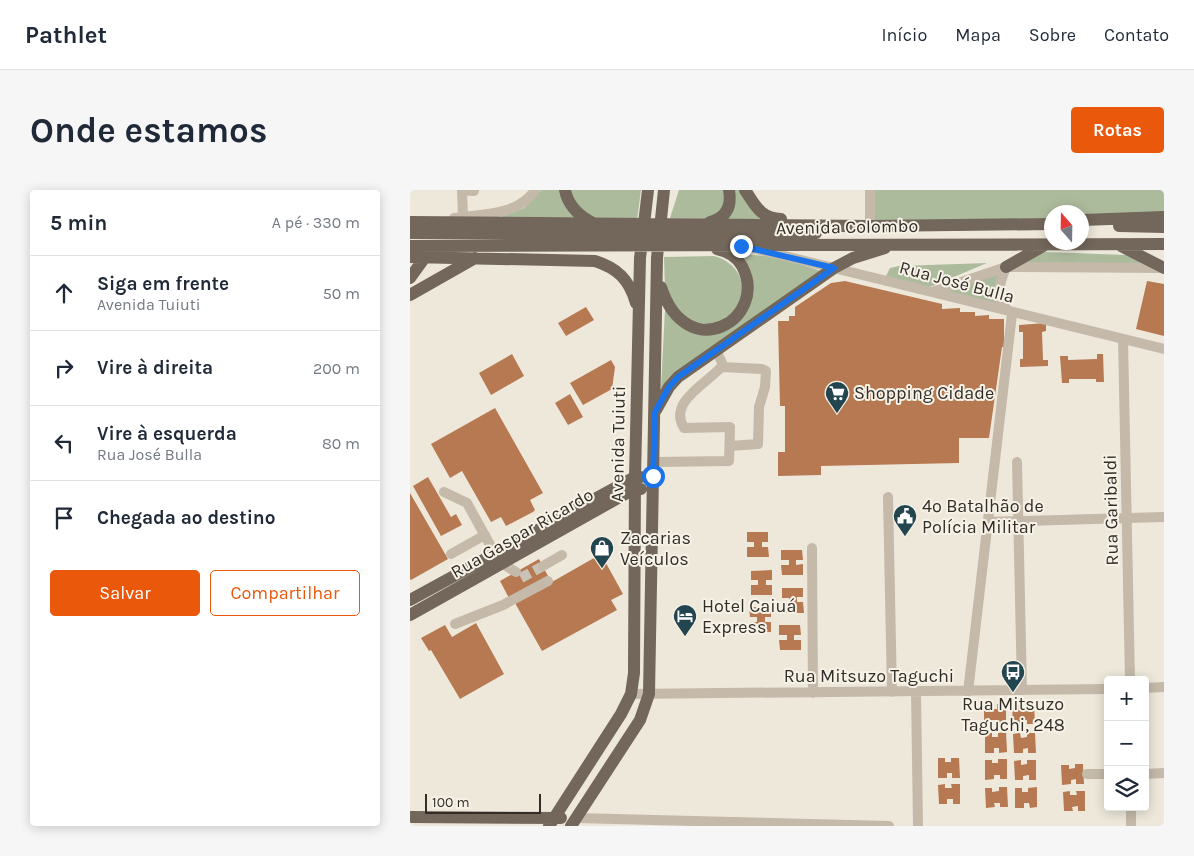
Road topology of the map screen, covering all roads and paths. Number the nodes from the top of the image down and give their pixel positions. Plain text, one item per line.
1 (535, 190) edge
2 (565, 190) edge
3 (664, 190) edge
4 (672, 190) edge
5 (729, 190) edge
6 (745, 190) edge
7 (870, 190) edge
8 (474, 191) edge
9 (646, 194) edge
10 (464, 216) junction
11 (660, 216) junction
12 (1164, 217) edge
13 (1089, 220) edge
14 (410, 222) edge
15 (431, 222) junction
16 (1044, 223) edge
17 (698, 224) junction
18 (595, 225) junction
19 (1089, 225) edge
20 (870, 226) junction
21 (1164, 227) edge
22 (410, 233) edge
23 (445, 235) junction
24 (630, 235) junction
25 (677, 235) junction
26 (898, 244) junction
27 (1044, 244) edge
28 (1089, 244) edge
29 (1119, 244) junction
30 (1044, 245) edge
31 (1161, 245) edge
32 (410, 246) edge
33 (434, 246) junction
34 (697, 246) junction
35 (741, 246) junction
36 (495, 247) junction
37 (410, 257) edge
38 (425, 257) junction
39 (476, 258) junction
40 (658, 258) junction
41 (1006, 267) junction
42 (834, 268) junction
43 (1164, 268) edge
44 (410, 278) edge
45 (932, 292) junction
46 (410, 294) edge
47 (639, 311) junction
48 (1012, 314) junction
49 (1123, 340) junction
50 (1164, 349) edge
51 (716, 350) junction
52 (722, 367) junction
53 (655, 412) junction
54 (730, 446) junction
55 (654, 462) junction
56 (1018, 462) dead end
57 (653, 482) junction
58 (635, 483) junction
59 (444, 492) dead end
60 (888, 496) dead end
61 (610, 497) junction
62 (1164, 517) edge
63 (1128, 518) junction
64 (1018, 521) junction
65 (987, 522) junction
66 (485, 535) junction
67 (812, 548) dead end
68 (451, 554) dead end
69 (495, 554) junction
70 (562, 555) dead end
71 (503, 564) junction
72 (543, 566) tunnel mouth
73 (516, 572) dead end
74 (548, 581) dead end
75 (412, 605) edge
76 (455, 624) dead end
77 (1130, 676) edge
78 (1164, 687) edge
79 (1149, 688) edge
80 (1104, 689) edge
81 (1022, 690) junction
82 (892, 692) junction
83 (916, 692) junction
84 (968, 692) junction
85 (813, 693) junction
86 (631, 694) junction
87 (649, 694) junction
88 (593, 758) junction
89 (610, 765) junction
90 (1164, 773) edge
91 (1086, 774) dead end
92 (1104, 774) edge
93 (1149, 774) edge
94 (1131, 811) edge
95 (410, 816) edge
96 (574, 822) edge
97 (551, 823) edge
98 (889, 826) edge
99 (918, 826) edge
100 (1131, 826) edge

1 - 10 street
2 - 18 main road
3 - 11 main road, Avenida Tuiuti
4 - 11 main road
5 - 17 main road
6 - 20 main road
7 - 20 street
8 - 10 street
9 - 47 main road, Avenida Tuiuti
10 - 15 street
11 - 40 main road, Avenida Tuiuti
12 - 13 main road
14 - 15 main road, Avenida Colombo
15 - 18 main road, Avenida Colombo
16 - 20 main road, Avenida Colombo
17 - 20 main road, Avenida Colombo
17 - 25 main road, Avenida Colombo
18 - 24 main road, Avenida Colombo
19 - 21 main road
20 - 25 main road, Avenida Colombo
22 - 23 main road, Avenida Colombo
23 - 24 main road, Avenida Colombo
23 - 33 main road
24 - 25 main road, Avenida Colombo
24 - 25 main road, Avenida Colombo
24 - 36 main road, Avenida Colombo
25 - 34 main road, Avenida Colombo
26 - 27 main road, Avenida Colombo
26 - 35 main road, Avenida Colombo
26 - 42 main road
28 - 29 main road, Avenida Colombo
29 - 31 main road, Avenida Colombo
29 - 43 main road
30 - 41 main road
32 - 33 main road, Avenida Colombo
33 - 36 main road, Avenida Colombo
33 - 38 main road
34 - 35 main road, Avenida Colombo
34 - 40 main road
35 - 42 street, Rua José Bulla
36 - 39 main road
37 - 38 main road
38 - 39 main road
38 - 44 main road
39 - 46 main road
39 - 47 main road
40 - 53 main road, Avenida Tuiuti
41 - 43 street
41 - 45 street
41 - 48 street
42 - 45 street, Rua José Bulla
42 - 51 main road
45 - 48 street, Rua José Bulla
47 - 58 main road, Avenida Tuiuti
48 - 49 street, Rua José Bulla
48 - 65 street
49 - 50 street, Rua José Bulla
49 - 63 street, Rua Garibaldi
51 - 52 street
51 - 53 main road
52 - 54 street
52 - 54 street
53 - 55 main road, Avenida Tuiuti
54 - 55 street
55 - 57 main road, Avenida Tuiuti
56 - 64 street
57 - 58 main road, Rua Gaspar Ricardo
57 - 87 main road, Avenida Tuiuti
58 - 61 main road, Rua Gaspar Ricardo
58 - 86 main road, Avenida Tuiuti
59 - 66 street
60 - 82 street
61 - 69 main road, Rua Gaspar Ricardo
61 - 71 main road, Rua Gaspar Ricardo
62 - 63 street
63 - 64 street
63 - 77 street, Rua Garibaldi
64 - 65 street
64 - 81 street
65 - 84 street
66 - 68 street
66 - 69 street
67 - 85 street
69 - 71 street
69 - 75 main road, Rua Gaspar Ricardo
70 - 72 street
71 - 73 street
71 - 75 main road, Rua Gaspar Ricardo
74 - 76 street
78 - 79 street
80 - 81 street, Rua Mitsuzo Taguchi
81 - 84 street, Rua Mitsuzo Taguchi
82 - 83 street, Rua Mitsuzo Taguchi
82 - 85 street, Rua Mitsuzo Taguchi
83 - 84 street, Rua Mitsuzo Taguchi
83 - 99 street
85 - 87 street, Rua Mitsuzo Taguchi
86 - 87 street, Rua Mitsuzo Taguchi
86 - 88 main road, Avenida Tuiuti
87 - 89 main road, Avenida Tuiuti
88 - 89 main road
88 - 97 main road, Avenida Tuiuti
89 - 96 main road, Avenida Tuiuti
90 - 93 street
91 - 92 street
94 - 100 street
95 - 97 main road
96 - 97 main road
96 - 98 street

